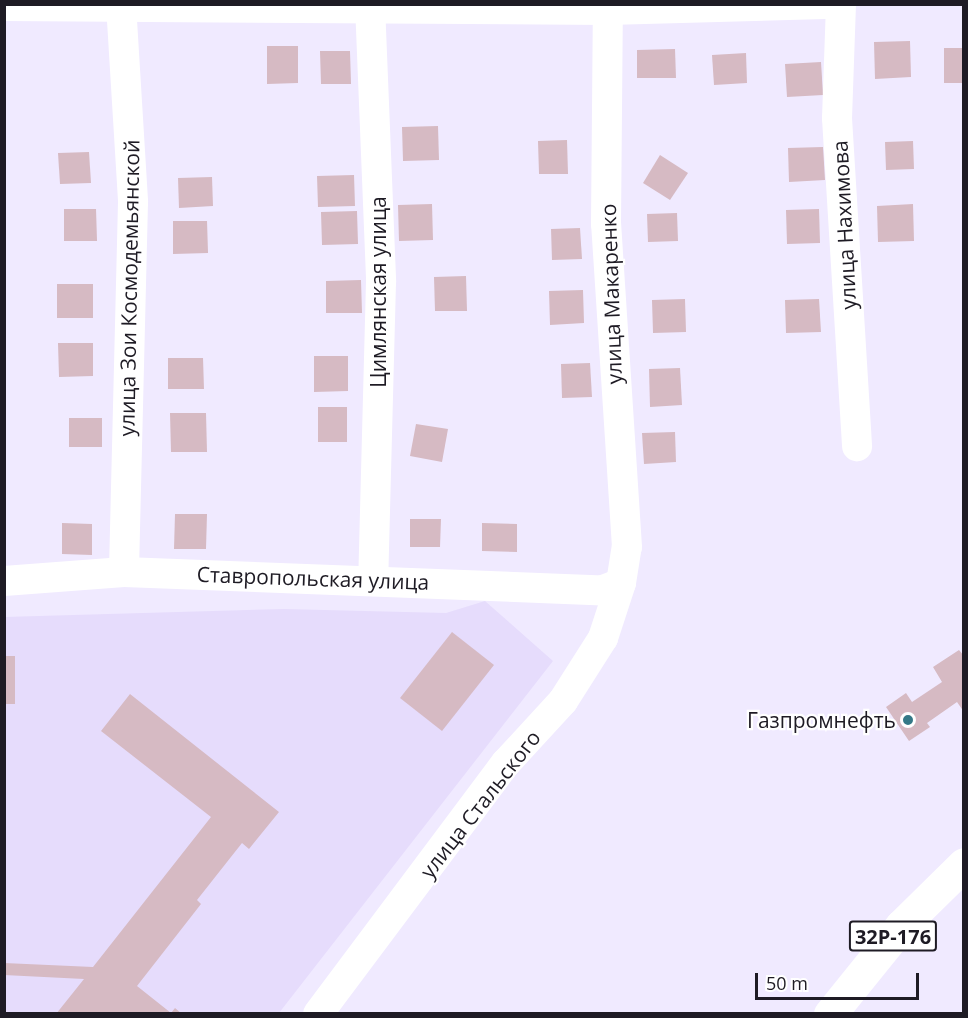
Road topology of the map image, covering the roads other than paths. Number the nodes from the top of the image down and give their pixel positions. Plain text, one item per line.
1 (825, 4) edge
2 (841, 4) edge
3 (121, 5) edge
4 (370, 5) edge
5 (4, 6) edge
6 (608, 7) edge
7 (857, 446) dead end
8 (124, 572) junction
9 (373, 579) junction
10 (4, 581) edge
11 (621, 583) junction
12 (963, 864) edge
13 (318, 1014) edge
14 (830, 1014) edge

1 - 6 street
2 - 7 street, улица Нахимова
3 - 4 street
3 - 5 street
3 - 8 street, улица Зои Космодемьянской
4 - 6 street
4 - 9 street, Цимлянская улица
6 - 11 street, улица Макаренко
8 - 9 street, Ставропольская улица
8 - 10 street, Ставропольская улица
9 - 11 street, Ставропольская улица
11 - 13 street, улица Стальского
12 - 14 main road, 32Р-176

